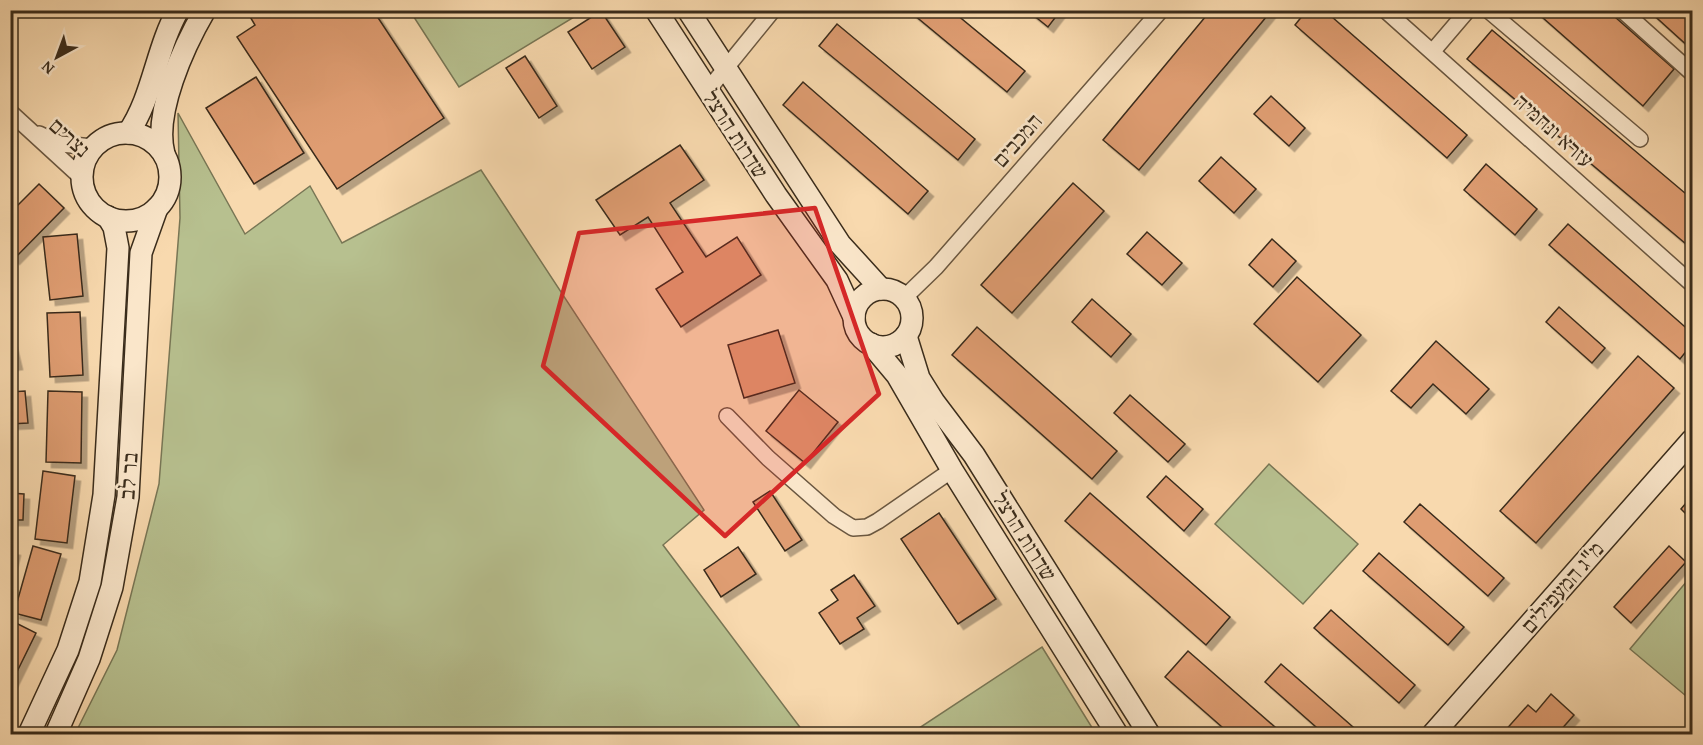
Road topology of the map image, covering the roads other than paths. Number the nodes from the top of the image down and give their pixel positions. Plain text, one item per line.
1 (178, 10) edge
2 (205, 10) edge
3 (656, 10) edge
4 (688, 10) edge
5 (772, 10) edge
6 (1161, 10) edge
7 (1385, 10) edge
8 (1468, 10) edge
9 (1488, 10) edge
10 (1622, 10) edge
11 (1432, 51) junction
12 (726, 70) junction
13 (1692, 73) edge
14 (708, 90) junction
15 (10, 112) edge
16 (28, 129) junction
17 (128, 133) junction
18 (1640, 139) dead end
19 (94, 147) junction
20 (164, 154) junction
21 (82, 178) junction
22 (157, 208) junction
23 (108, 217) junction
24 (1692, 284) edge
25 (881, 290) junction
26 (904, 298) junction
27 (854, 317) junction
28 (906, 336) junction
29 (871, 344) junction
30 (726, 416) dead end
31 (1692, 440) edge
32 (952, 470) junction
33 (29, 735) edge
34 (56, 735) edge
35 (1117, 735) edge
36 (1149, 735) edge
37 (1432, 735) edge

1 - 17 street
2 - 20 street
3 - 14 street, שדרות הרצל
4 - 12 street, שדרות הרצל
5 - 12 street
6 - 26 street, המכבים
7 - 11 street, עזרא ונחמיה
8 - 11 street
9 - 18 street
10 - 13 street
11 - 24 street, עזרא ונחמיה
12 - 14 street
12 - 25 street, שדרות הרצל
14 - 27 street, שדרות הרצל
15 - 16 street, נצרים
16 - 19 street, נצרים
16 - 21 street, נצרים
17 - 19 street
17 - 20 street
19 - 21 street
20 - 22 street
21 - 23 street
22 - 23 street
22 - 34 street, בר לב
23 - 33 street, בר לב
25 - 26 street
25 - 27 street
26 - 28 street
27 - 29 street
28 - 29 street
28 - 36 street, שדרות הרצל
29 - 32 street, שדרות הרצל
30 - 32 street
31 - 37 street, מ"ג המעפילים
32 - 35 street, שדרות הרצל

